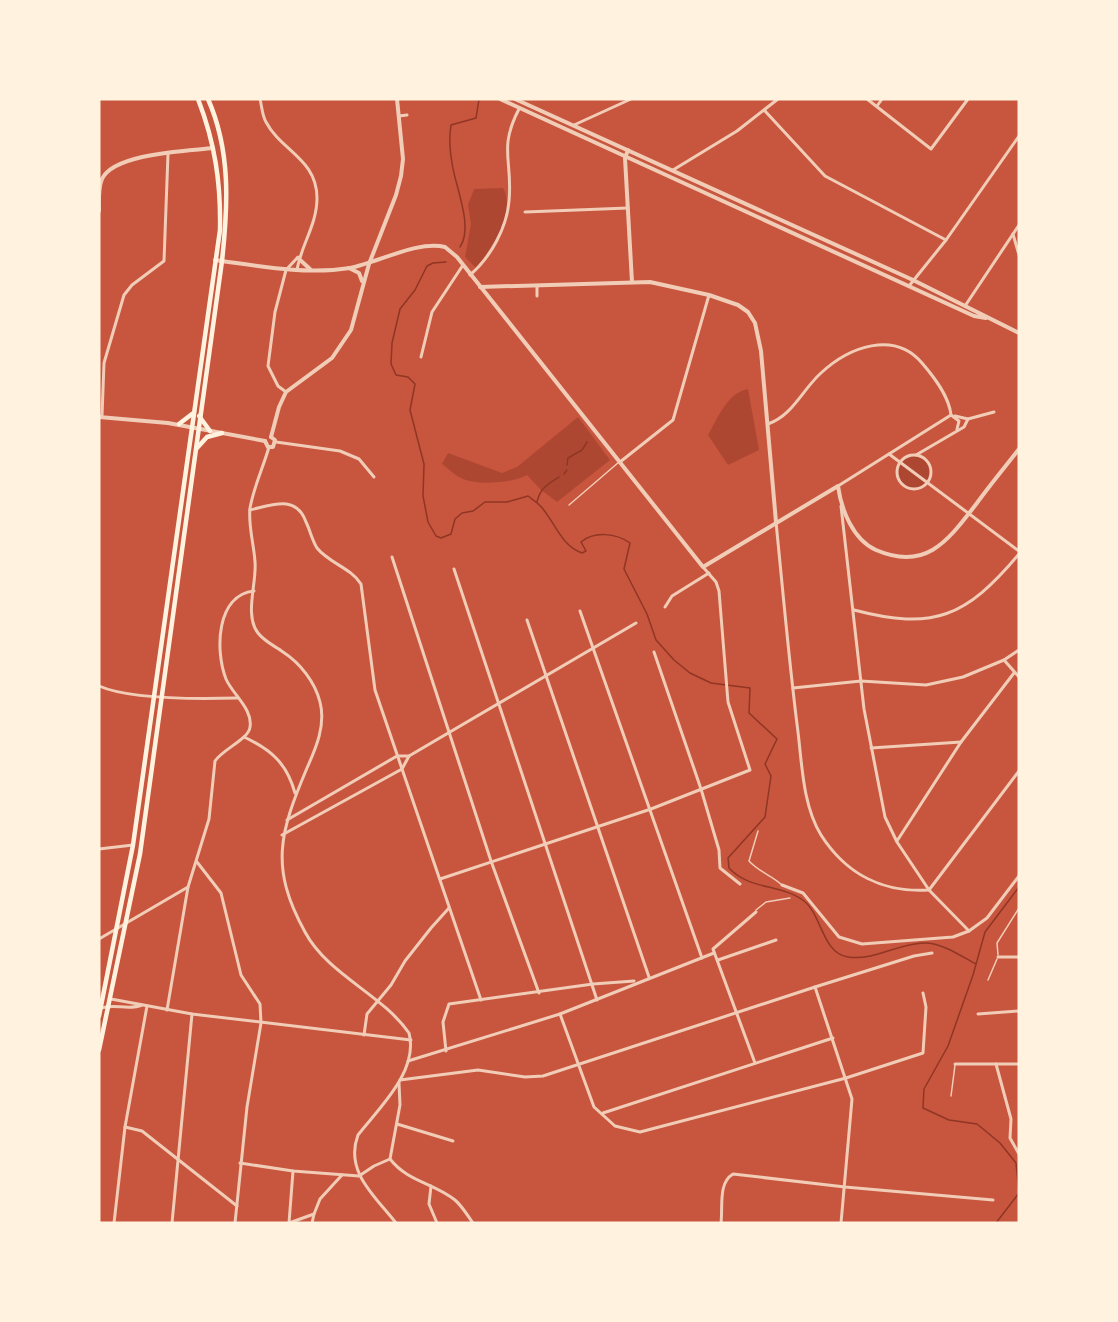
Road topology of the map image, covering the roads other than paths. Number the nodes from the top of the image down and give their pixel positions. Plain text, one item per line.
1 (198, 99) edge
2 (208, 99) edge
3 (260, 99) edge
4 (398, 99) edge
5 (500, 99) edge
6 (515, 99) edge
7 (630, 99) edge
8 (778, 99) edge
9 (867, 99) edge
10 (882, 99) edge
11 (968, 99) edge
12 (877, 106) junction
13 (519, 109) junction
14 (765, 111) junction
15 (407, 115) dead end
16 (399, 116) junction
17 (573, 126) junction
18 (1019, 136) edge
19 (213, 148) junction
20 (628, 150) junction
21 (168, 154) junction
22 (625, 158) junction
23 (226, 162) junction
24 (671, 171) junction
25 (99, 173) edge
26 (103, 177) junction
27 (628, 208) junction
28 (99, 211) edge
29 (525, 212) dead end
30 (1019, 225) edge
31 (1013, 233) junction
32 (946, 240) junction
33 (828, 241) junction
34 (825, 247) junction
35 (301, 254) junction
36 (1019, 255) edge
37 (299, 259) junction
38 (215, 260) junction
39 (222, 261) junction
40 (369, 264) junction
41 (463, 265) junction
42 (349, 268) junction
43 (286, 270) junction
44 (297, 270) junction
45 (311, 270) junction
46 (470, 275) junction
47 (914, 280) junction
48 (632, 282) junction
49 (363, 283) junction
50 (537, 286) junction
51 (909, 286) junction
52 (479, 287) junction
53 (709, 295) junction
54 (537, 296) dead end
55 (966, 305) junction
56 (962, 311) junction
57 (987, 318) junction
58 (1019, 333) edge
59 (420, 357) dead end
60 (286, 392) junction
61 (994, 412) dead end
62 (192, 414) junction
63 (199, 416) junction
64 (953, 416) junction
65 (100, 417) edge
66 (968, 419) junction
67 (180, 424) junction
68 (768, 424) junction
69 (190, 428) junction
70 (957, 429) junction
71 (198, 430) junction
72 (210, 431) junction
73 (222, 433) junction
74 (271, 437) junction
75 (265, 441) junction
76 (276, 442) junction
77 (270, 447) junction
78 (1019, 449) edge
79 (195, 450) junction
80 (889, 454) junction
81 (916, 455) junction
82 (620, 462) junction
83 (899, 463) junction
84 (374, 477) dead end
85 (927, 484) junction
86 (838, 486) junction
87 (840, 501) junction
88 (569, 505) dead end
89 (250, 510) junction
90 (968, 514) junction
91 (776, 522) junction
92 (1019, 553) edge
93 (392, 557) dead end
94 (703, 567) junction
95 (454, 569) dead end
96 (709, 573) junction
97 (254, 591) junction
98 (665, 607) dead end
99 (853, 610) junction
100 (580, 611) dead end
101 (527, 620) dead end
102 (636, 623) dead end
103 (594, 646) junction
104 (1019, 650) edge
105 (654, 652) dead end
106 (1004, 660) junction
107 (1014, 673) junction
108 (546, 674) junction
109 (1019, 677) edge
110 (861, 681) junction
111 (99, 686) edge
112 (793, 688) junction
113 (153, 696) junction
114 (162, 696) junction
115 (237, 698) junction
116 (497, 703) junction
117 (449, 733) junction
118 (244, 737) junction
119 (961, 742) junction
120 (871, 748) junction
121 (397, 756) junction
122 (409, 756) junction
123 (402, 769) junction
124 (1019, 771) edge
125 (701, 789) junction
126 (296, 795) junction
127 (651, 808) junction
128 (286, 821) junction
129 (597, 825) junction
130 (758, 831) dead end
131 (282, 835) junction
132 (544, 842) junction
133 (897, 842) junction
134 (133, 845) junction
135 (99, 849) edge
136 (140, 854) junction
137 (491, 861) junction
138 (197, 862) junction
139 (1019, 876) edge
140 (439, 879) junction
141 (740, 884) dead end
142 (782, 885) joint
143 (188, 886) junction
144 (929, 890) junction
145 (790, 898) dead end
146 (449, 908) junction
147 (1019, 908) edge
148 (756, 912) joint
149 (127, 923) junction
150 (118, 928) junction
151 (969, 931) junction
152 (99, 939) edge
153 (776, 940) dead end
154 (714, 951) junction
155 (932, 953) dead end
156 (998, 957) junction
157 (1019, 957) edge
158 (702, 958) junction
159 (718, 960) junction
160 (649, 977) junction
161 (988, 980) dead end
162 (638, 981) junction
163 (593, 984) junction
164 (814, 987) junction
165 (538, 993) junction
166 (923, 993) dead end
167 (481, 1000) junction
168 (597, 1000) junction
169 (111, 1002) junction
170 (377, 1002) junction
171 (147, 1006) junction
172 (101, 1008) junction
173 (168, 1010) junction
174 (1019, 1011) edge
175 (735, 1013) junction
176 (192, 1014) junction
177 (560, 1014) junction
178 (978, 1014) dead end
179 (99, 1016) edge
180 (261, 1023) junction
181 (364, 1035) junction
182 (833, 1038) junction
183 (411, 1040) junction
184 (99, 1050) edge
185 (446, 1051) junction
186 (407, 1061) junction
187 (755, 1063) junction
188 (577, 1064) junction
189 (955, 1064) joint
190 (996, 1064) junction
191 (1019, 1064) edge
192 (846, 1078) junction
193 (400, 1082) junction
194 (951, 1096) dead end
195 (603, 1113) junction
196 (397, 1124) junction
197 (125, 1127) junction
198 (453, 1141) dead end
199 (1019, 1154) edge
200 (390, 1159) junction
201 (180, 1163) junction
202 (240, 1163) junction
203 (292, 1171) junction
204 (342, 1175) junction
205 (359, 1176) junction
206 (431, 1186) junction
207 (845, 1187) junction
208 (993, 1200) dead end
209 (237, 1206) junction
210 (314, 1214) junction
211 (114, 1223) edge
212 (172, 1223) edge
213 (235, 1223) edge
214 (289, 1223) edge
215 (312, 1223) edge
216 (396, 1223) edge
217 (437, 1223) edge
218 (473, 1223) edge
219 (721, 1223) edge
220 (841, 1223) edge

1 - 19 main road
2 - 23 main road
3 - 35 street
4 - 16 street
5 - 13 street
6 - 17 street
7 - 17 street
8 - 14 street
9 - 12 street
10 - 12 street
11 - 12 street
13 - 22 street
13 - 46 street
14 - 24 street
14 - 32 street
15 - 16 street
16 - 40 street
17 - 20 street
18 - 32 street
19 - 21 street
19 - 23 main road
19 - 38 main road
20 - 22 street
20 - 24 street
21 - 26 street
21 - 65 street
22 - 27 street
22 - 34 street
23 - 39 main road
24 - 33 street
25 - 26 street
26 - 28 street
27 - 29 street
27 - 48 street
30 - 31 street
31 - 36 street
31 - 55 street
32 - 47 street
33 - 34 street
33 - 47 street
34 - 51 street
35 - 37 street
35 - 43 street
37 - 44 street
37 - 45 street
38 - 39 street
38 - 62 main road
39 - 43 street
39 - 63 main road
40 - 41 street
40 - 42 street
40 - 49 street
41 - 46 street
41 - 59 street
42 - 45 street
42 - 49 street
43 - 44 street
43 - 60 street
44 - 45 street
46 - 52 street
47 - 51 street
47 - 55 street
48 - 50 street
48 - 53 street
49 - 60 street
50 - 52 street
50 - 54 street
51 - 56 street
52 - 82 street
53 - 68 street
53 - 82 street
55 - 56 street
55 - 57 street
56 - 57 street
57 - 58 street
60 - 74 street
61 - 66 street
62 - 67 main road
62 - 69 main road
63 - 71 main road
63 - 72 main road
64 - 66 street
64 - 68 street
64 - 70 street
64 - 80 street
65 - 67 street
66 - 70 street
67 - 69 street
68 - 91 street
69 - 71 street
69 - 113 main road
70 - 81 street
71 - 72 street
71 - 79 main road
72 - 73 street
73 - 75 street
73 - 79 main road
74 - 75 street
74 - 76 street
75 - 77 street
76 - 77 street
76 - 84 street
77 - 89 street
78 - 90 street
79 - 114 main road
80 - 83 street
80 - 86 street
81 - 83 street
81 - 85 street
82 - 88 lane
82 - 94 street
83 - 85 street
83 - 85 street
85 - 90 street
86 - 87 street
86 - 91 street
87 - 90 street
87 - 99 street
89 - 97 street
89 - 121 street
90 - 92 street
91 - 94 street
91 - 112 street
92 - 99 street
93 - 117 street
94 - 96 street
95 - 116 street
96 - 98 street
96 - 125 street
97 - 115 street
97 - 126 street
99 - 110 street
100 - 103 street
101 - 108 street
102 - 103 street
103 - 108 street
103 - 127 street
104 - 106 street
105 - 125 street
106 - 107 street
106 - 110 street
107 - 109 street
107 - 119 street
108 - 116 street
108 - 129 street
110 - 112 street
110 - 120 street
111 - 113 street
112 - 144 street
113 - 114 street
113 - 134 main road
114 - 115 street
114 - 136 main road
115 - 118 street
116 - 117 street
116 - 132 street
117 - 122 street
117 - 137 street
118 - 126 street
118 - 138 street
119 - 120 street
119 - 133 street
120 - 133 street
121 - 122 street
121 - 123 street
121 - 128 street
122 - 123 street
123 - 131 street
123 - 140 street
124 - 144 street
125 - 127 street
125 - 141 street
126 - 128 street
127 - 129 street
127 - 158 street
128 - 131 street
129 - 132 street
129 - 160 street
130 - 142 lane
131 - 170 street
132 - 137 street
132 - 163 street
133 - 144 street
134 - 135 street
134 - 136 main road
134 - 150 main road
136 - 149 main road
137 - 140 street
137 - 165 street
138 - 143 street
138 - 180 street
139 - 151 street
140 - 146 street
142 - 151 street
143 - 149 street
143 - 173 street
144 - 151 street
145 - 148 lane
146 - 167 street
146 - 170 street
147 - 156 lane
148 - 154 street
149 - 150 street
149 - 169 main road
150 - 152 street
150 - 172 main road
153 - 159 street
154 - 158 street
154 - 159 street
155 - 164 street
156 - 157 street
156 - 161 lane
158 - 160 street
159 - 175 street
160 - 162 street
162 - 163 street
162 - 168 street
163 - 165 street
163 - 168 street
164 - 175 street
164 - 182 street
165 - 167 street
166 - 192 street
167 - 185 street
168 - 177 street
169 - 171 street
169 - 172 street
169 - 184 main road
170 - 181 street
170 - 183 street
171 - 173 street
171 - 197 street
172 - 179 main road
173 - 176 street
174 - 178 street
175 - 187 street
175 - 188 street
176 - 180 street
176 - 201 street
177 - 185 street
177 - 188 street
180 - 181 street
180 - 202 street
181 - 183 street
182 - 187 street
182 - 192 street
183 - 186 street
185 - 186 street
186 - 193 street
187 - 195 street
188 - 193 street
188 - 195 street
189 - 190 street
189 - 194 lane
190 - 191 street
190 - 199 street
192 - 195 street
192 - 207 street
193 - 196 street
193 - 205 street
196 - 198 street
196 - 200 street
197 - 201 street
197 - 211 street
200 - 205 street
200 - 206 street
201 - 209 street
201 - 212 street
202 - 203 street
202 - 209 street
203 - 204 street
203 - 214 street
204 - 205 street
204 - 210 street
205 - 216 street
206 - 217 street
206 - 218 street
207 - 208 street
207 - 219 street
207 - 220 street
209 - 213 street
210 - 214 street
210 - 215 street

